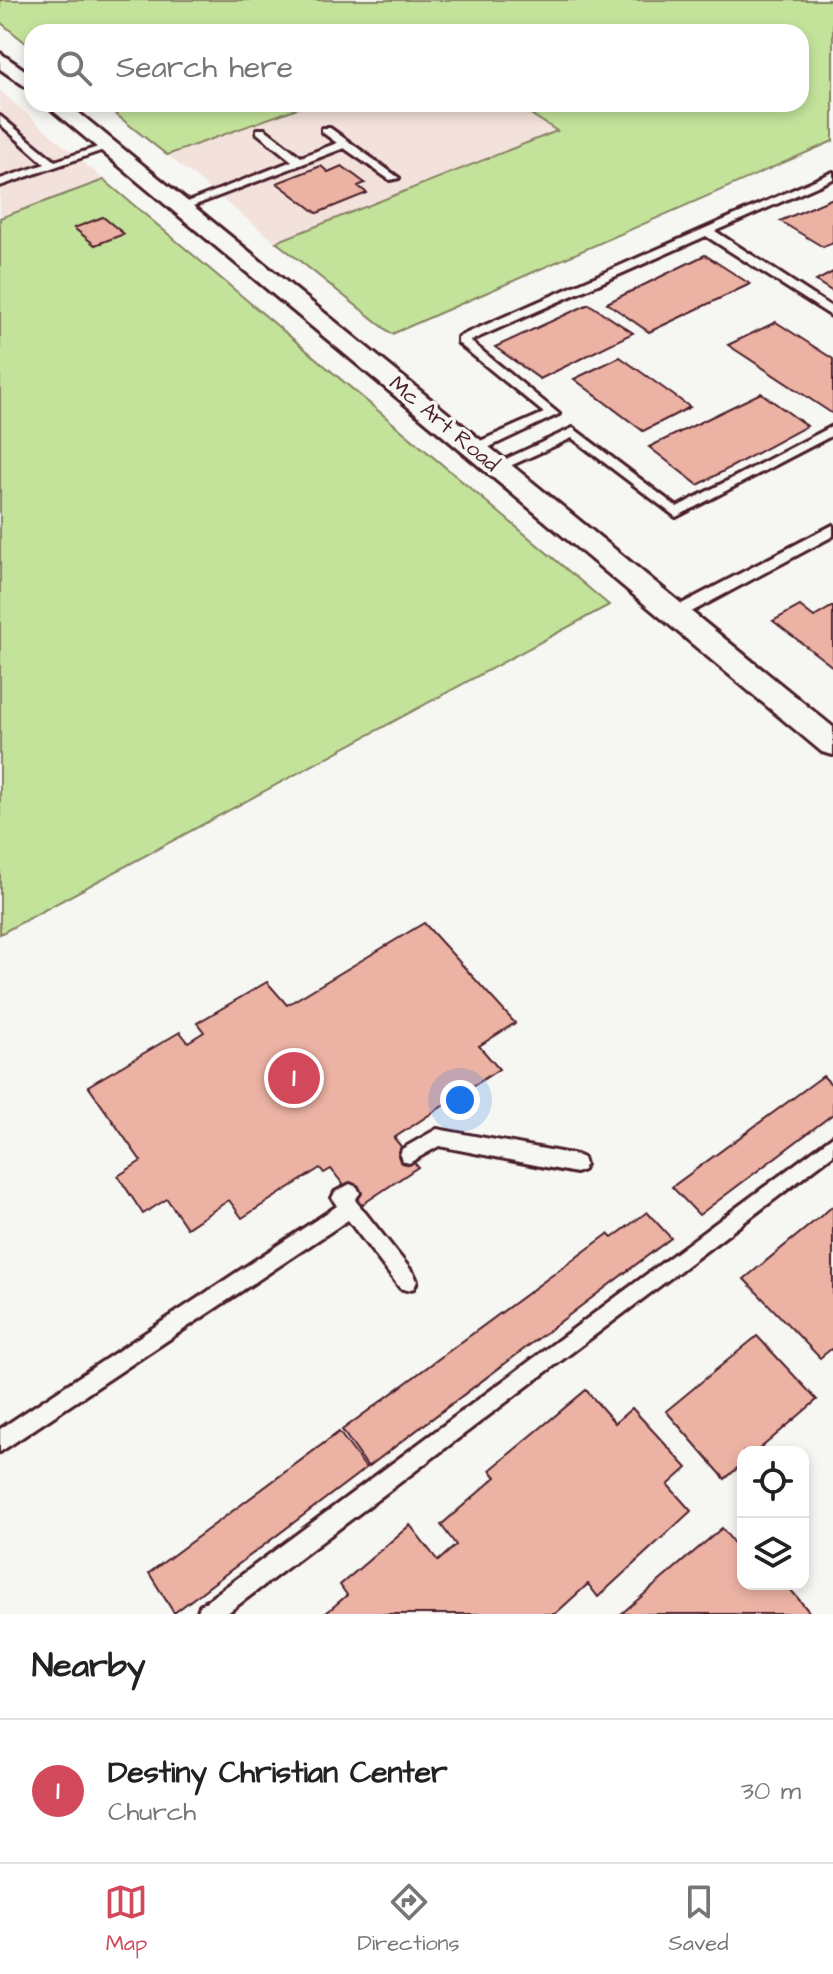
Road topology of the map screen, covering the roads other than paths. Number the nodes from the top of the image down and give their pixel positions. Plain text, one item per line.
1 (0, 59) edge
2 (24, 78) edge
3 (65, 112) edge
4 (0, 119) edge
5 (326, 130) dead end
6 (261, 131) dead end
7 (345, 144) junction
8 (107, 147) junction
9 (300, 162) junction
10 (53, 165) junction
11 (833, 175) edge
12 (394, 178) dead end
13 (0, 183) edge
14 (181, 207) junction
15 (707, 231) junction
16 (833, 313) edge
17 (833, 430) edge
18 (474, 449) junction
19 (496, 467) junction
20 (833, 530) edge
21 (675, 614) junction
22 (833, 744) edge
23 (833, 1144) edge
24 (409, 1155) dead end
25 (576, 1164) dead end
26 (407, 1281) dead end
27 (0, 1441) edge
28 (208, 1614) edge

1 - 2 street
3 - 8 street, Mc Art Road
4 - 10 lane
5 - 7 lane
6 - 9 lane
7 - 9 lane
7 - 12 lane
8 - 10 lane
8 - 14 street, Mc Art Road
9 - 14 lane
10 - 13 lane
11 - 15 lane
14 - 18 street, Mc Art Road
15 - 16 lane
15 - 18 lane
17 - 19 lane
18 - 19 street, Mc Art Road
19 - 21 street, Mc Art Road
20 - 21 lane
21 - 22 street, Mc Art Road
23 - 28 lane
24 - 25 lane
26 - 27 lane

